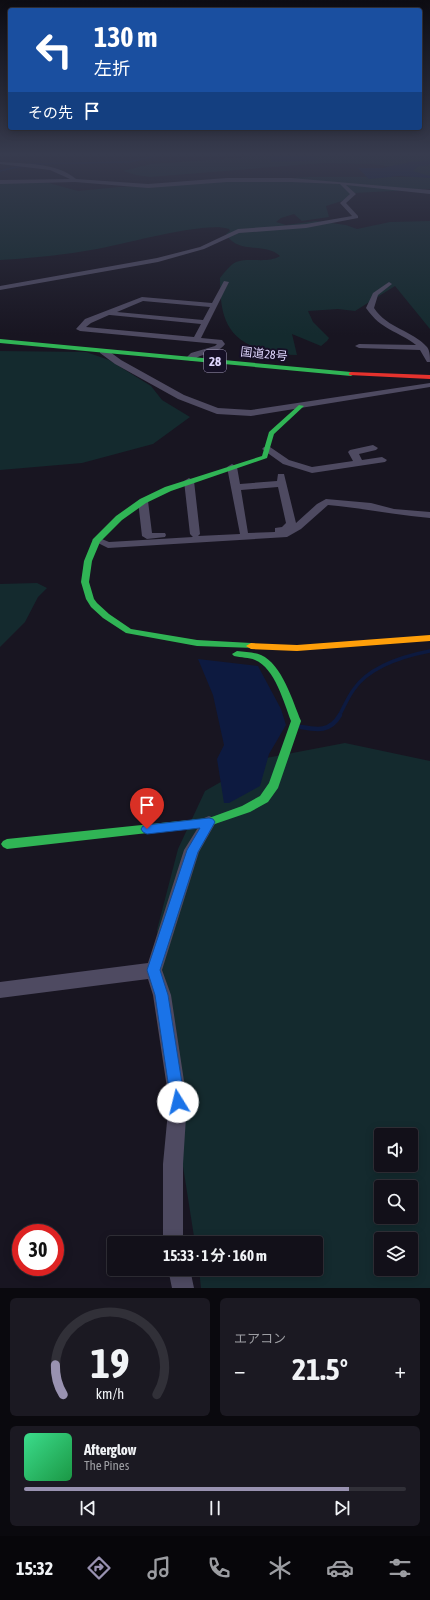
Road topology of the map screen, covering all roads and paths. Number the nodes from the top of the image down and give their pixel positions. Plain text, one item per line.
1 (355, 215) edge
2 (226, 282) dead end
3 (389, 284) dead end
4 (0, 288) edge
5 (213, 305) junction
6 (107, 313) junction
7 (205, 322) junction
8 (196, 340) junction
9 (0, 341) edge
10 (359, 346) dead end
11 (424, 348) junction
12 (103, 351) junction
13 (189, 359) junction
14 (430, 360) edge
15 (430, 377) edge
16 (430, 385) edge
17 (301, 406) junction
18 (373, 448) dead end
19 (267, 449) junction
20 (382, 460) dead end
21 (359, 463) junction
22 (232, 468) junction
23 (189, 481) junction
24 (236, 487) junction
25 (143, 501) junction
26 (430, 515) edge
27 (244, 532) junction
28 (195, 534) junction
29 (98, 540) junction
30 (430, 638) edge
31 (197, 642) junction
32 (209, 822) junction
33 (7, 844) dead end
34 (154, 970) junction
35 (0, 990) edge
36 (173, 1236) edge
37 (180, 1276) edge
38 (183, 1288) edge

1 - 4 street
2 - 5 street
3 - 11 street
5 - 6 street
5 - 7 street
6 - 7 street
6 - 8 street
7 - 8 street
8 - 13 street
9 - 12 main road, 国道28号 / 28
10 - 11 street
11 - 14 street
12 - 13 main road, 国道28号 / 28
12 - 17 street
13 - 15 main road, 国道28号 / 28
16 - 17 street
17 - 19 main road
18 - 21 street
19 - 21 street
19 - 22 main road
20 - 21 street
22 - 23 main road
22 - 24 street
23 - 25 main road
23 - 28 street
24 - 27 street
24 - 27 street
25 - 28 street
25 - 29 main road
26 - 29 street
27 - 28 street
29 - 31 main road
30 - 31 main road
31 - 32 main road
32 - 33 main road
32 - 34 street
34 - 35 street
34 - 36 street
37 - 38 street

